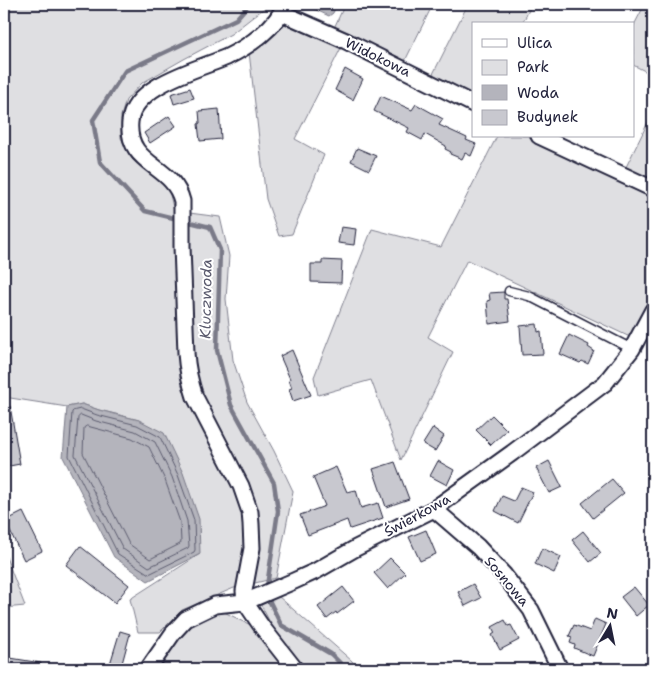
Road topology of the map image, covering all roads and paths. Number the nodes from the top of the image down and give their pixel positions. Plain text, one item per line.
1 (284, 8) edge
2 (472, 104) edge
3 (543, 138) edge
4 (653, 189) edge
5 (509, 291) dead end
6 (653, 310) edge
7 (632, 349) junction
8 (434, 509) junction
9 (245, 602) junction
10 (148, 669) edge
11 (295, 669) edge
12 (560, 669) edge

1 - 2 street, Widokowa
1 - 9 street
3 - 4 street
5 - 7 lane
6 - 7 street, Świerkowa
7 - 8 street, Świerkowa
8 - 9 street, Świerkowa
8 - 12 street, Sosnowa
9 - 10 street, Świerkowa
9 - 11 street

